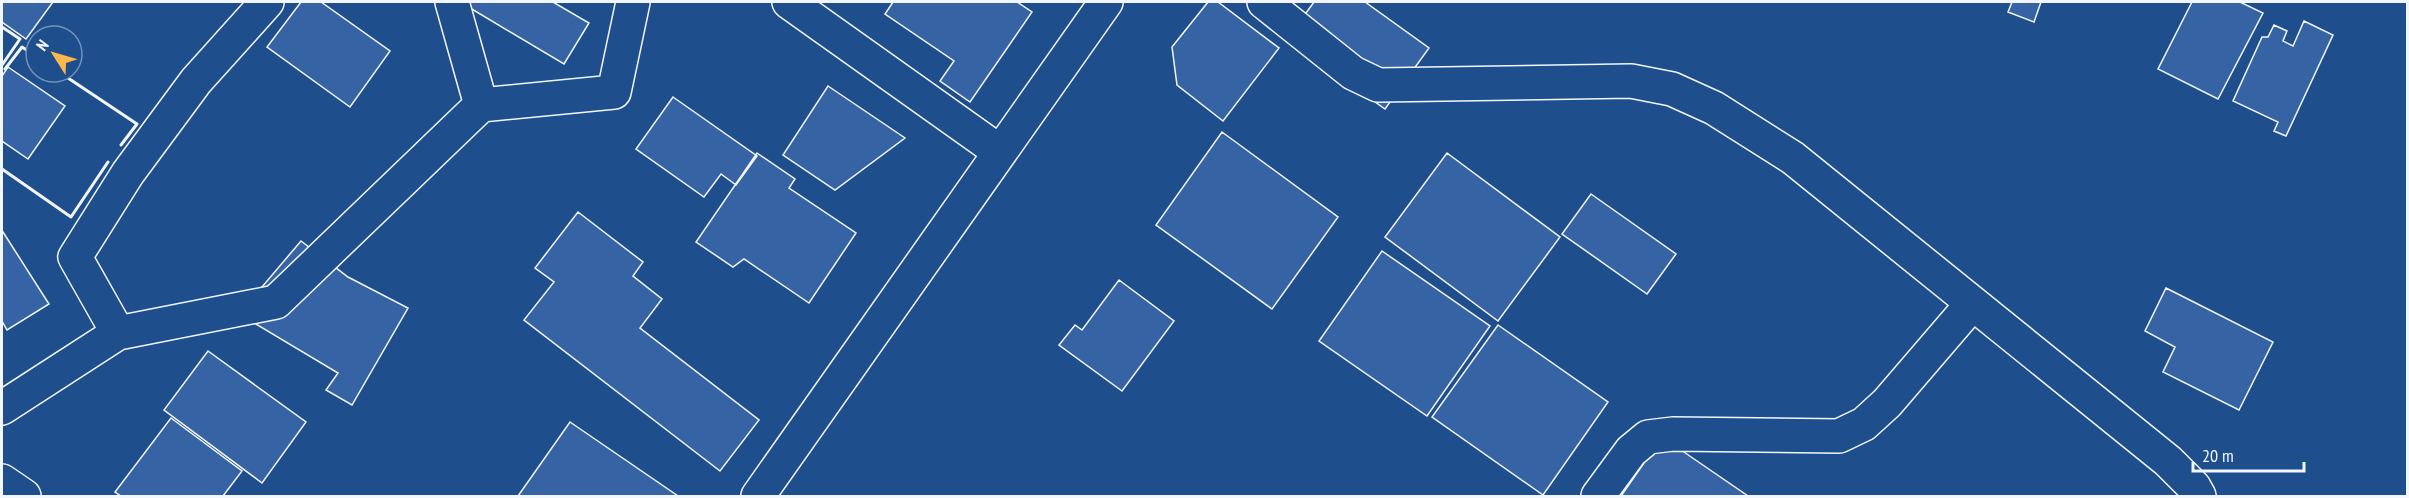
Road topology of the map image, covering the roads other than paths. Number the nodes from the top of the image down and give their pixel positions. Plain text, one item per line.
1 (267, 2) edge
2 (452, 2) edge
3 (633, 2) edge
4 (789, 2) edge
5 (1106, 2) edge
6 (1264, 2) edge
7 (481, 105) junction
8 (1000, 153) junction
9 (1972, 304) junction
10 (118, 333) junction
11 (2, 408) edge
12 (2, 481) edge
13 (24, 496) edge
14 (758, 496) edge
15 (1598, 496) edge
16 (2199, 496) edge

1 - 10 street
2 - 7 street
3 - 7 street
4 - 8 street
5 - 8 street
6 - 9 street
7 - 10 street
8 - 14 street
9 - 15 street
9 - 16 street
10 - 11 street
12 - 13 street

